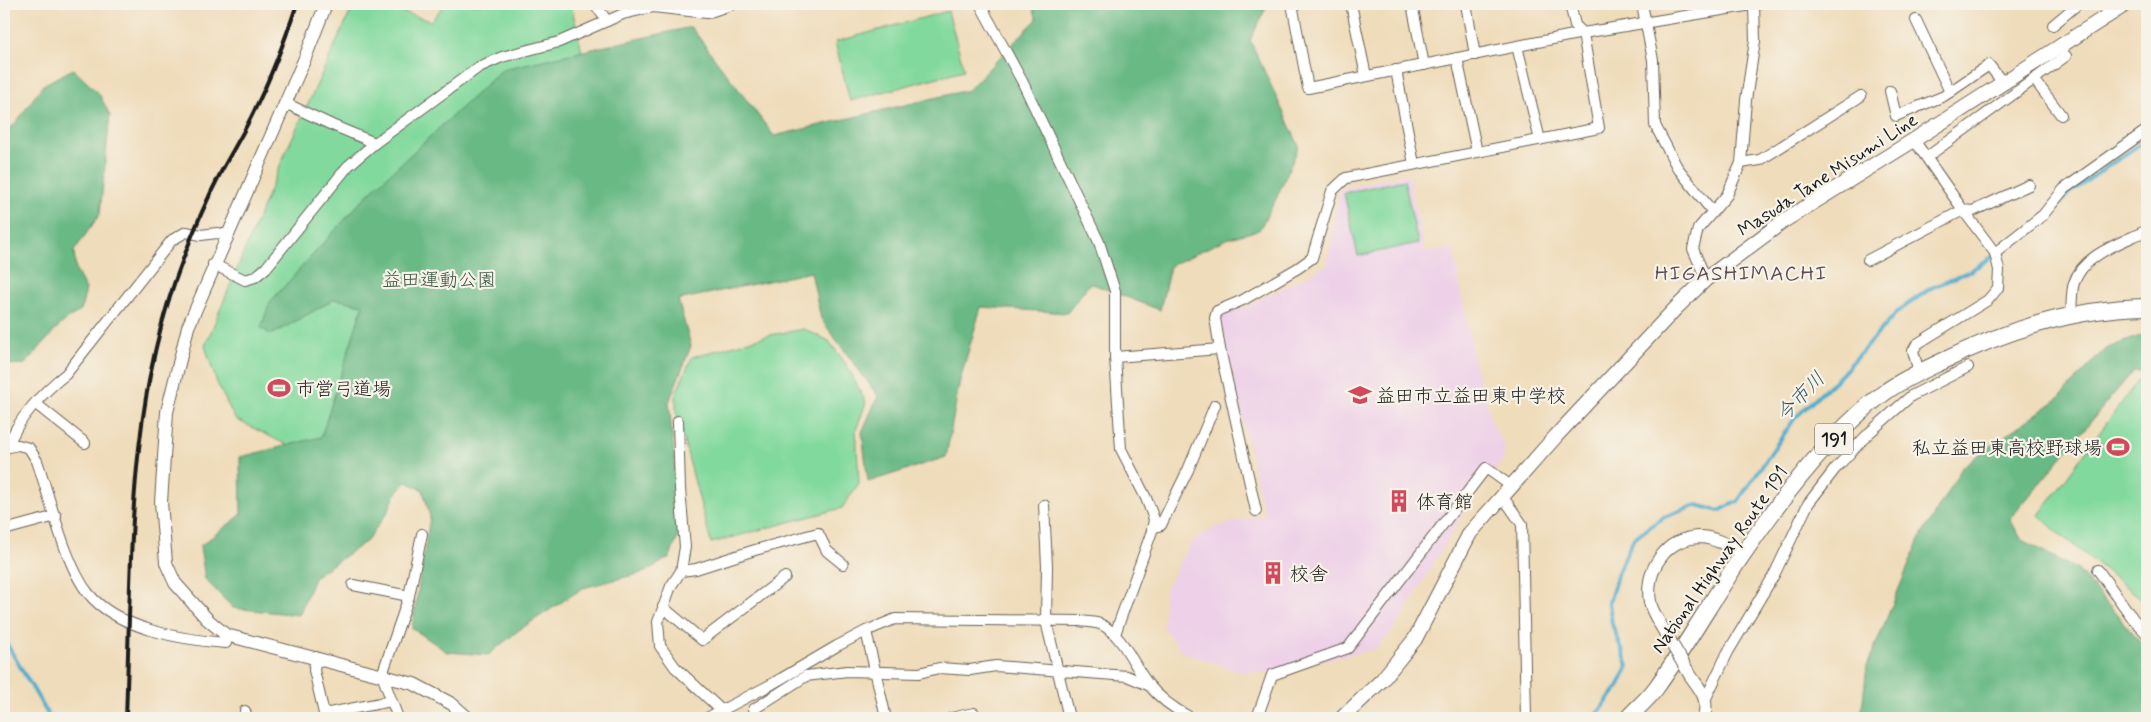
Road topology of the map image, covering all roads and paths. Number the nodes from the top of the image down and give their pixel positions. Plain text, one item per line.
1 (326, 4) edge
2 (595, 4) edge
3 (734, 4) edge
4 (980, 4) edge
5 (1292, 4) edge
6 (1351, 4) edge
7 (1412, 4) edge
8 (1466, 4) edge
9 (1570, 4) edge
10 (1642, 4) edge
11 (1755, 4) edge
12 (2126, 4) edge
13 (2074, 5) edge
14 (1698, 8) edge
15 (1916, 20) dead end
16 (608, 21) junction
17 (1647, 21) junction
18 (2053, 25) dead end
19 (1583, 33) junction
20 (1517, 46) junction
21 (1475, 55) junction
22 (2066, 56) dead end
23 (1457, 58) junction
24 (1424, 65) junction
25 (1396, 70) junction
26 (1366, 76) junction
27 (2034, 79) junction
28 (2003, 83) junction
29 (1890, 91) dead end
30 (1950, 92) junction
31 (1861, 96) dead end
32 (285, 103) junction
33 (2061, 115) dead end
34 (2147, 130) edge
35 (1540, 140) junction
36 (1914, 140) junction
37 (375, 142) junction
38 (1477, 152) junction
39 (1927, 157) junction
40 (1741, 163) junction
41 (1414, 164) junction
42 (2029, 185) dead end
43 (1963, 210) junction
44 (1712, 211) junction
45 (2147, 230) edge
46 (227, 234) junction
47 (1995, 253) junction
48 (1868, 260) dead end
49 (214, 264) junction
50 (1706, 279) junction
51 (2147, 307) edge
52 (2071, 314) junction
53 (1220, 349) junction
54 (1115, 357) junction
55 (1968, 367) dead end
56 (1919, 372) junction
57 (36, 404) junction
58 (1215, 405) dead end
59 (678, 421) dead end
60 (84, 443) dead end
61 (6, 447) edge
62 (1507, 491) junction
63 (1044, 505) dead end
64 (1256, 511) dead end
65 (56, 516) junction
66 (1152, 528) junction
67 (4, 530) edge
68 (422, 534) dead end
69 (1744, 553) junction
70 (843, 564) dead end
71 (2098, 570) dead end
72 (682, 571) junction
73 (784, 577) dead end
74 (353, 585) dead end
75 (409, 596) junction
76 (663, 607) junction
77 (1046, 621) junction
78 (866, 631) junction
79 (1115, 634) junction
80 (2147, 634) edge
81 (226, 635) junction
82 (316, 657) junction
83 (875, 672) junction
84 (1058, 672) junction
85 (382, 675) junction
86 (1148, 684) junction
87 (391, 701) junction
88 (1706, 708) edge
89 (754, 709) dead end
90 (722, 711) junction
91 (974, 713) dead end
92 (324, 716) edge
93 (398, 718) edge
94 (468, 718) edge
95 (707, 718) edge
96 (886, 718) edge
97 (951, 718) edge
98 (1069, 718) edge
99 (1191, 718) edge
100 (1257, 718) edge
101 (1342, 718) edge
102 (1526, 718) edge
103 (1628, 718) edge
104 (1696, 718) edge

1 - 32 street
2 - 16 street
3 - 16 street
4 - 54 street
5 - 26 street
6 - 26 street
7 - 24 street
8 - 21 street
9 - 19 street
10 - 17 street
11 - 14 street
11 - 40 street
12 - 28 main road, Masuda Tane Misumi Line
13 - 18 street
14 - 17 street
15 - 30 street
16 - 37 street
17 - 19 street
17 - 44 street
19 - 20 street
19 - 35 street
20 - 21 street
20 - 35 street
21 - 23 street
22 - 27 street
23 - 24 street
23 - 38 street
24 - 25 street
25 - 26 street
25 - 41 street
27 - 33 street
27 - 39 street
28 - 30 street
28 - 36 main road, Masuda Tane Misumi Line
29 - 30 street
31 - 40 street
32 - 37 street
32 - 46 street
34 - 47 street
35 - 38 street
36 - 39 street
36 - 50 main road, Masuda Tane Misumi Line
37 - 49 street
38 - 41 street
39 - 43 street
40 - 44 street
41 - 53 street
42 - 43 street
43 - 47 street
43 - 48 street
44 - 50 street
45 - 52 street
46 - 49 street
46 - 57 street
47 - 56 street
49 - 81 street
50 - 62 main road, Masuda Tane Misumi Line
51 - 52 highway, National Highway Route 191 / 191
52 - 56 highway, National Highway Route 191 / 191
53 - 54 street
53 - 64 street
54 - 66 street
55 - 88 street
56 - 69 highway, National Highway Route 191 / 191
57 - 60 street
57 - 61 street
58 - 66 street
59 - 72 street
61 - 65 street
62 - 100 street
62 - 101 main road, Masuda Tane Misumi Line
62 - 102 street
63 - 77 street
65 - 67 street
65 - 81 street
66 - 79 street
68 - 75 street
69 - 88 street, bridge
69 - 103 highway, National Highway Route 191 / 191
70 - 72 street
71 - 80 street
72 - 76 street
73 - 76 street
74 - 75 street
75 - 85 street
76 - 90 street
77 - 78 street
77 - 79 street
77 - 84 street
78 - 83 street
78 - 90 street
79 - 86 street
81 - 82 street
82 - 85 street
82 - 92 street
83 - 84 street
83 - 89 street
83 - 96 street
84 - 86 street
84 - 98 street
85 - 87 street
85 - 94 street
86 - 99 street
87 - 92 street
87 - 93 street
88 - 104 street
90 - 95 street
91 - 97 street

